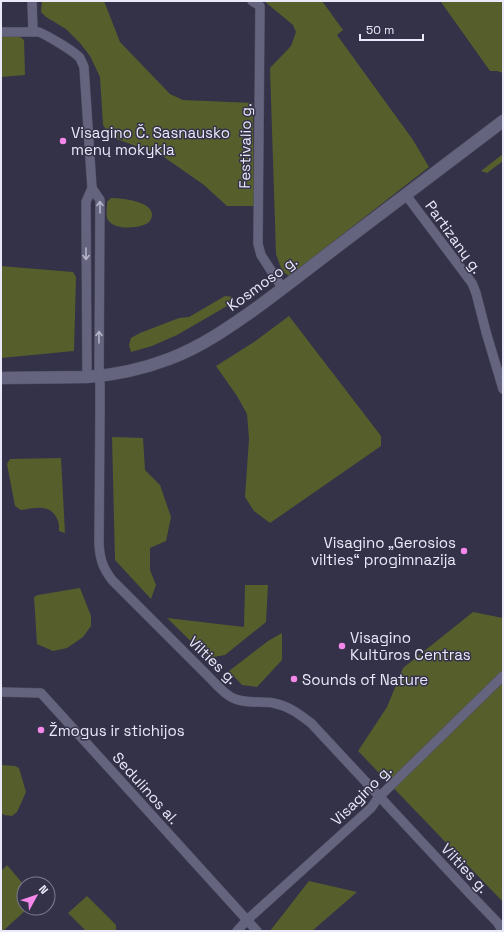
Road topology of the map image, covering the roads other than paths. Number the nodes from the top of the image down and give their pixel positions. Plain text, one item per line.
1 (32, 1) edge
2 (252, 1) edge
3 (1, 32) edge
4 (33, 32) junction
5 (503, 121) edge
6 (92, 188) junction
7 (406, 195) junction
8 (283, 288) junction
9 (93, 376) junction
10 (1, 378) edge
11 (503, 389) edge
12 (503, 676) edge
13 (1, 692) edge
14 (379, 797) junction
15 (247, 920) junction
16 (237, 931) edge
17 (257, 931) edge
18 (503, 931) edge

1 - 4 street
2 - 8 street, Festivalio g.
3 - 4 street
4 - 6 street
5 - 7 main road, Kosmoso g.
6 -> 9 street
9 -> 6 street
7 - 8 main road, Kosmoso g.
7 - 11 street, Partizanų g.
8 - 9 main road, Kosmoso g.
9 - 10 main road, Kosmoso g.
9 - 14 street, Vilties g.
12 - 14 street, Visagino g.
13 - 15 street, Sedulinos al.
14 - 15 street, Visagino g.
14 - 18 street, Vilties g.
15 - 16 street, Visagino g.
15 - 17 street, Sedulinos al.

